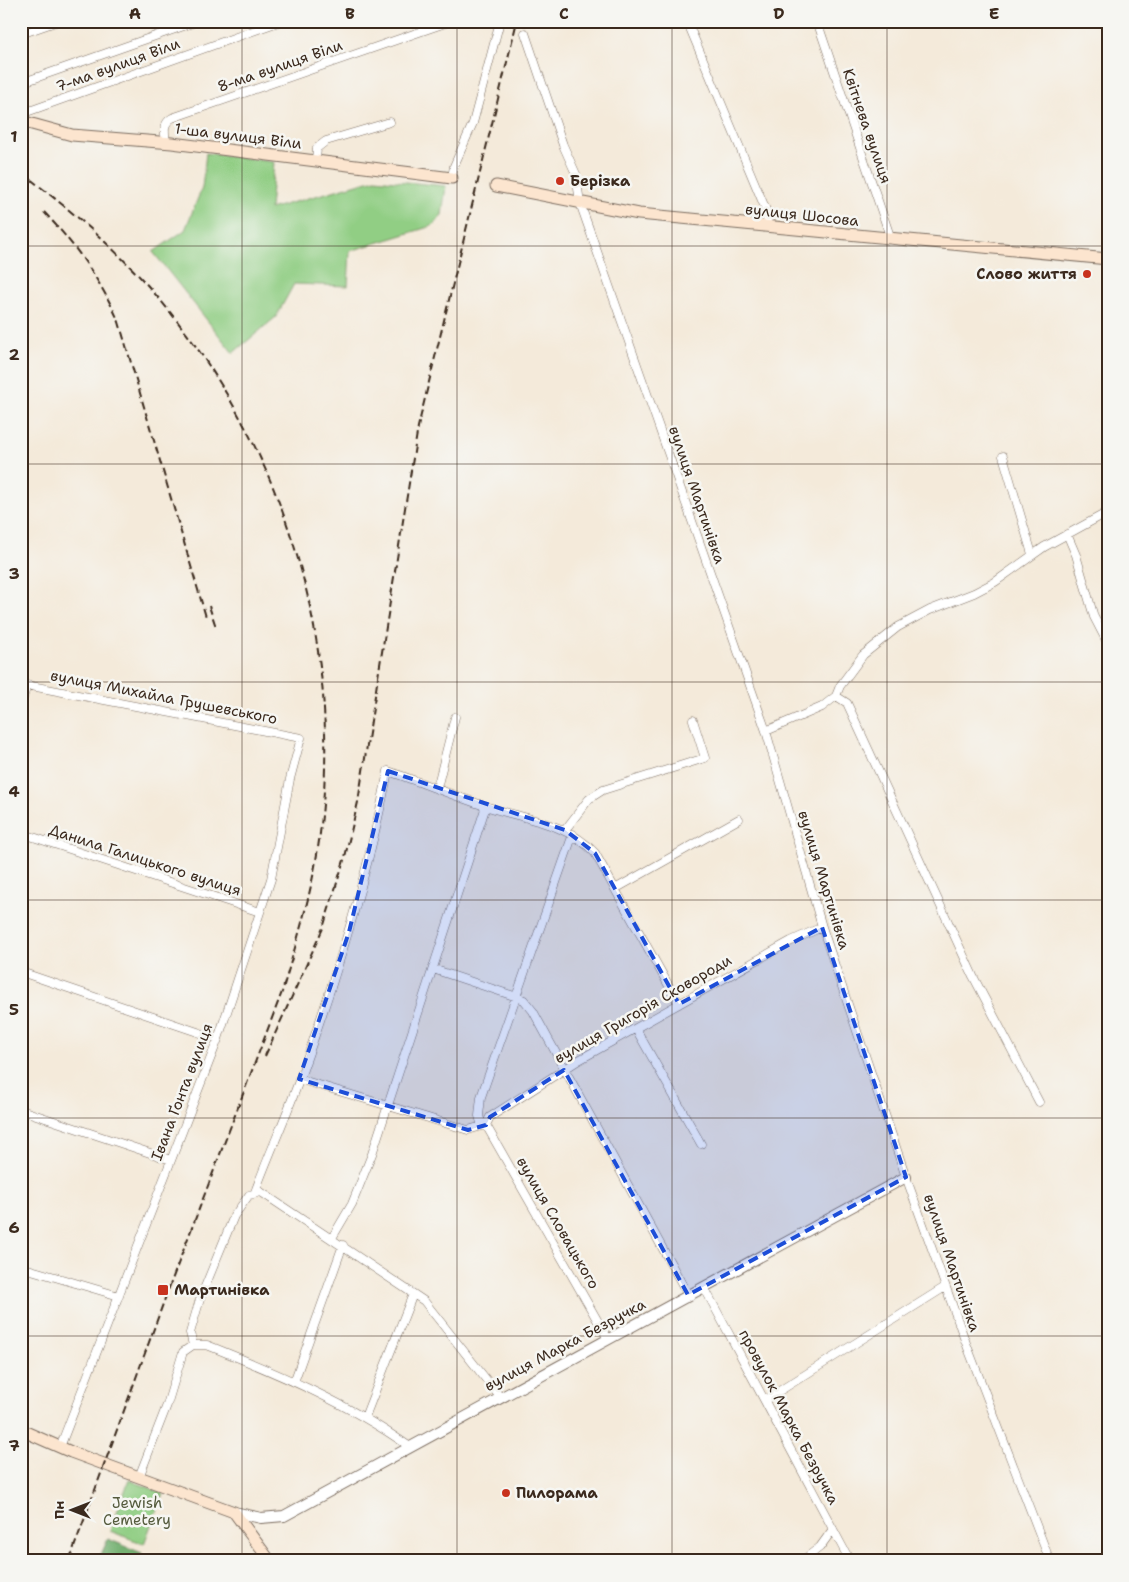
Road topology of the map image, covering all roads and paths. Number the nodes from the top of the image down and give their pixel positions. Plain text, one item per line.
1 (58, 21) edge
2 (198, 21) edge
3 (281, 21) edge
4 (451, 21) edge
5 (500, 21) edge
6 (687, 21) edge
7 (817, 21) edge
8 (525, 33) dead end
9 (21, 34) edge
10 (21, 84) edge
11 (21, 114) edge
12 (21, 121) edge
13 (390, 122) dead end
14 (166, 143) junction
15 (316, 160) junction
16 (452, 178) joint
17 (496, 186) dead end
18 (580, 204) junction
19 (768, 227) junction
20 (891, 239) junction
21 (1108, 259) edge
22 (1003, 456) dead end
23 (1108, 512) edge
24 (1067, 534) junction
25 (1032, 554) junction
26 (1108, 644) edge
27 (24, 684) edge
28 (836, 696) junction
29 (21, 704) edge
30 (455, 717) dead end
31 (693, 720) dead end
32 (766, 731) junction
33 (301, 738) joint
34 (437, 788) junction
35 (486, 806) junction
36 (739, 819) dead end
37 (569, 832) junction
38 (21, 834) edge
39 (615, 889) junction
40 (260, 912) junction
41 (822, 927) junction
42 (433, 969) junction
43 (21, 972) edge
44 (517, 997) junction
45 (679, 1004) junction
46 (636, 1029) junction
47 (218, 1038) junction
48 (564, 1070) junction
49 (300, 1079) junction
50 (1038, 1102) dead end
51 (388, 1106) junction
52 (21, 1110) edge
53 (484, 1126) junction
54 (701, 1144) dead end
55 (171, 1160) junction
56 (906, 1178) junction
57 (255, 1192) junction
58 (332, 1238) junction
59 (342, 1245) junction
60 (21, 1266) edge
61 (704, 1287) junction
62 (945, 1287) junction
63 (413, 1294) junction
64 (119, 1296) junction
65 (688, 1296) junction
66 (608, 1339) junction
67 (193, 1345) junction
68 (294, 1382) junction
69 (500, 1397) junction
70 (765, 1400) junction
71 (365, 1417) junction
72 (21, 1430) edge
73 (410, 1446) junction
74 (60, 1447) junction
75 (139, 1477) junction
76 (234, 1512) junction
77 (833, 1529) junction
78 (270, 1561) edge
79 (802, 1561) edge
80 (850, 1561) edge
81 (1050, 1561) edge

1 - 9 street
2 - 10 street
3 - 11 street, 7-ма вулиця Віли
4 - 14 street, 8-ма вулиця Віли
5 - 16 street
6 - 19 street
7 - 20 street, Квітнева вулиця
8 - 18 street, вулиця Мартинівка
12 - 14 main road, 1-ша вулиця Віли
13 - 15 street
14 - 15 main road, 1-ша вулиця Віли
15 - 16 main road, 1-ша вулиця Віли
17 - 18 main road, вулиця Шосова
18 - 19 main road, вулиця Шосова
18 - 32 street, вулиця Мартинівка
19 - 20 main road, вулиця Шосова
20 - 21 main road, вулиця Шосова
22 - 25 street
23 - 24 street
24 - 25 street
24 - 26 street
25 - 28 street
27 - 29 street
27 - 33 street, вулиця Михайла Грушевського
28 - 32 street
28 - 50 street
30 - 34 street
31 - 37 street
32 - 41 street, вулиця Мартинівка
33 - 40 street, Івана Ґонта вулиця
34 - 35 street
34 - 49 street
35 - 37 street
35 - 42 street
36 - 39 street
37 - 39 street
37 - 44 street
38 - 40 street, Данила Галицького вулиця
39 - 45 street
40 - 47 street, Івана Ґонта вулиця
41 - 45 street, вулиця Григорія Сковороди
41 - 56 street, вулиця Мартинівка
42 - 44 street
42 - 51 street
43 - 47 street
44 - 48 street
44 - 53 street
45 - 46 street, вулиця Григорія Сковороди
46 - 48 street, вулиця Григорія Сковороди
46 - 54 street
47 - 55 street, Івана Ґонта вулиця
48 - 53 street, вулиця Григорія Сковороди
48 - 65 street
49 - 51 street
49 - 57 street
51 - 53 street
51 - 58 street
52 - 55 street
53 - 66 street, вулиця Словацького
55 - 64 street, Івана Ґонта вулиця
56 - 61 street, вулиця Марка Безручка
56 - 62 street, вулиця Мартинівка
57 - 58 street
57 - 67 street
58 - 59 street
59 - 63 street
59 - 68 street
60 - 64 street
61 - 65 street, вулиця Марка Безручка
61 - 70 street, провулок Марка Безручка
62 - 70 street
62 - 81 street, вулиця Мартинівка
63 - 69 street
63 - 71 street
64 - 74 street, Івана Ґонта вулиця
65 - 66 street, вулиця Марка Безручка
66 - 69 street, вулиця Марка Безручка
67 - 68 street
67 - 75 street
68 - 71 street
69 - 73 street, вулиця Марка Безручка
70 - 77 street, провулок Марка Безручка
71 - 73 street
72 - 74 main road
73 - 76 street, вулиця Марка Безручка
74 - 75 main road
75 - 76 main road
76 - 78 main road
77 - 79 street
77 - 80 street, провулок Марка Безручка

